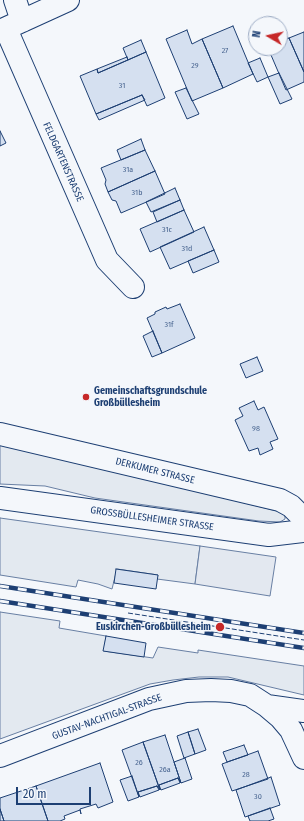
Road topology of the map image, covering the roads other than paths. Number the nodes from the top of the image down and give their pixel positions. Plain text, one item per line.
1 (15, 0) edge
2 (68, 0) edge
3 (9, 27) edge
4 (133, 287) dead end
5 (0, 434) edge
6 (0, 498) edge
7 (304, 519) edge
8 (304, 531) edge
9 (267, 706) junction
10 (304, 711) edge
11 (0, 756) edge
12 (304, 758) edge

1 - 3 street, FELDGARTENSTRASSE
2 - 3 street
3 - 4 street, FELDGARTENSTRASSE
5 - 7 street, DERKUMER STRASSE
6 - 8 street, GROSSBÜLLESHEIMER STRASSE
9 - 10 street
9 - 11 street, GUSTAV-NACHTIGAL-STRASSE
9 - 12 street, GUSTAV-NACHTIGAL-STRASSE

